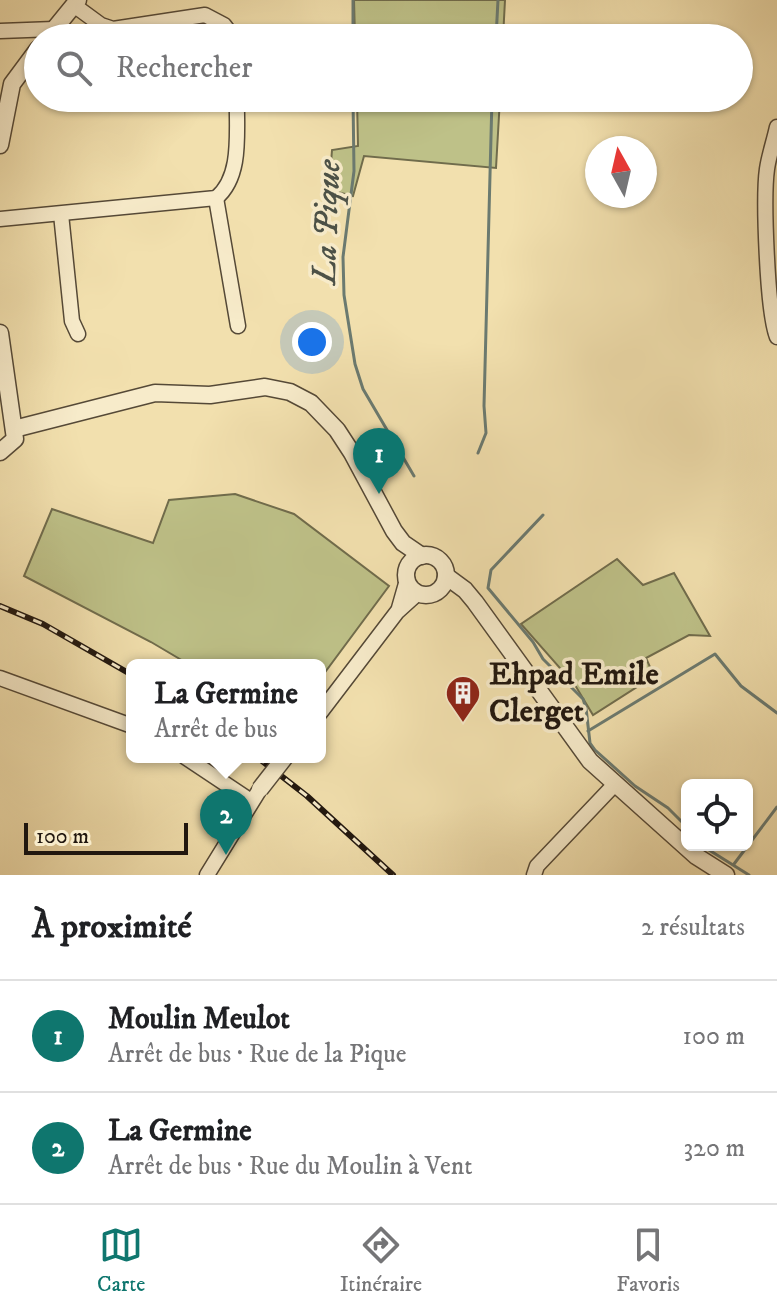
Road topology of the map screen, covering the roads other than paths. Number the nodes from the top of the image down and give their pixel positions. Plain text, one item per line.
1 (77, 3) edge
2 (58, 24) edge
3 (100, 24) edge
4 (146, 24) edge
5 (222, 24) edge
6 (0, 31) edge
7 (24, 32) edge
8 (24, 68) edge
9 (236, 112) edge
10 (777, 127) edge
11 (0, 145) edge
12 (216, 198) junction
13 (61, 214) junction
14 (0, 219) edge
15 (238, 326) dead end
16 (0, 333) edge
17 (78, 334) dead end
18 (777, 337) edge
19 (14, 429) junction
20 (0, 452) edge
21 (414, 574) junction
22 (442, 583) junction
23 (0, 678) edge
24 (326, 705) edge
25 (126, 724) edge
26 (196, 763) edge
27 (280, 763) edge
28 (615, 784) junction
29 (256, 795) junction
30 (207, 875) edge
31 (534, 875) edge
32 (726, 875) edge

1 - 2 street
1 - 3 street
4 - 5 street
6 - 7 street
8 - 11 street
9 - 12 street
10 - 18 street
12 - 13 street
12 - 15 street
13 - 14 street
13 - 17 street
16 - 19 street
19 - 20 street
19 - 21 street
21 - 22 street
21 - 22 street
21 - 24 street
22 - 28 street
23 - 25 street
26 - 29 street
27 - 29 street, bridge
28 - 31 street
28 - 32 street
29 - 30 street

